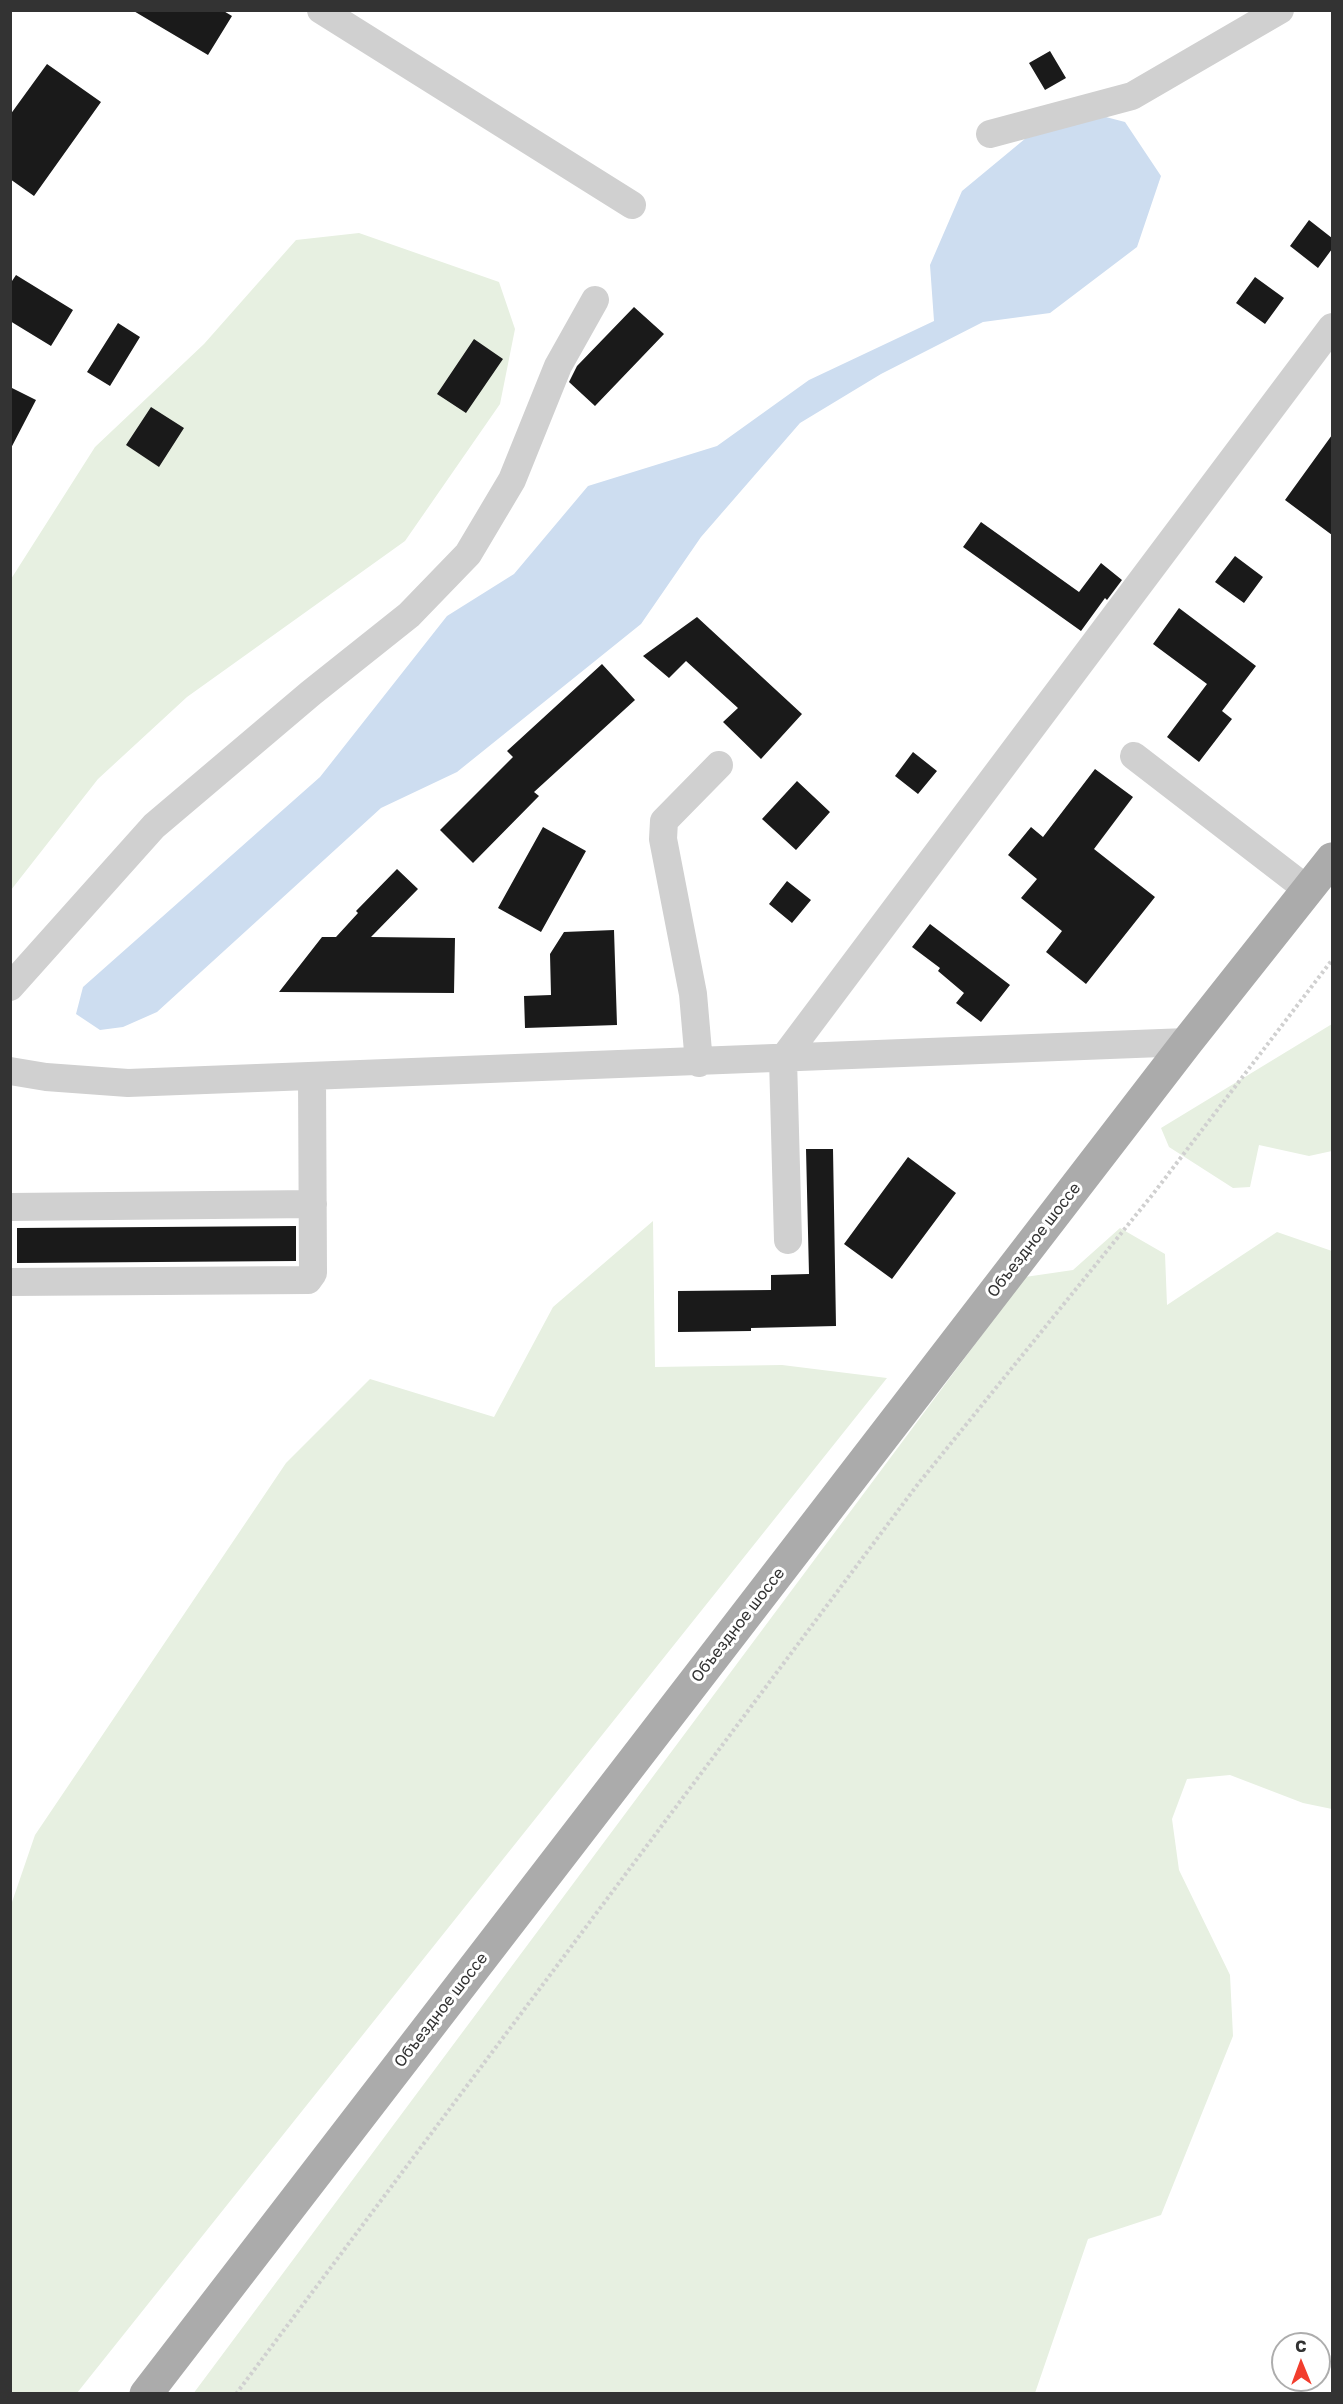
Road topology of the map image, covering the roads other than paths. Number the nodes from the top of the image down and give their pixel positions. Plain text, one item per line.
1 (321, 10) edge
2 (1280, 10) edge
3 (990, 134) dead end
4 (632, 205) dead end
5 (595, 300) dead end
6 (1332, 327) edge
7 (1134, 756) dead end
8 (719, 765) dead end
9 (1332, 859) edge
10 (1308, 890) junction
11 (10, 987) edge
12 (1187, 1042) junction
13 (783, 1059) junction
14 (699, 1063) junction
15 (10, 1071) edge
16 (312, 1077) junction
17 (313, 1204) junction
18 (10, 1207) edge
19 (788, 1240) dead end
20 (10, 1282) edge
21 (146, 2394) edge

1 - 4 street
2 - 3 street
5 - 11 street
6 - 13 street
7 - 10 street
8 - 14 street
9 - 10 main road, Объездное шоссе
10 - 12 main road, Объездное шоссе
12 - 13 street
12 - 21 main road, Объездное шоссе
13 - 14 street
13 - 19 street
14 - 16 street
15 - 16 street
16 - 17 street
17 - 18 street
17 - 20 street

